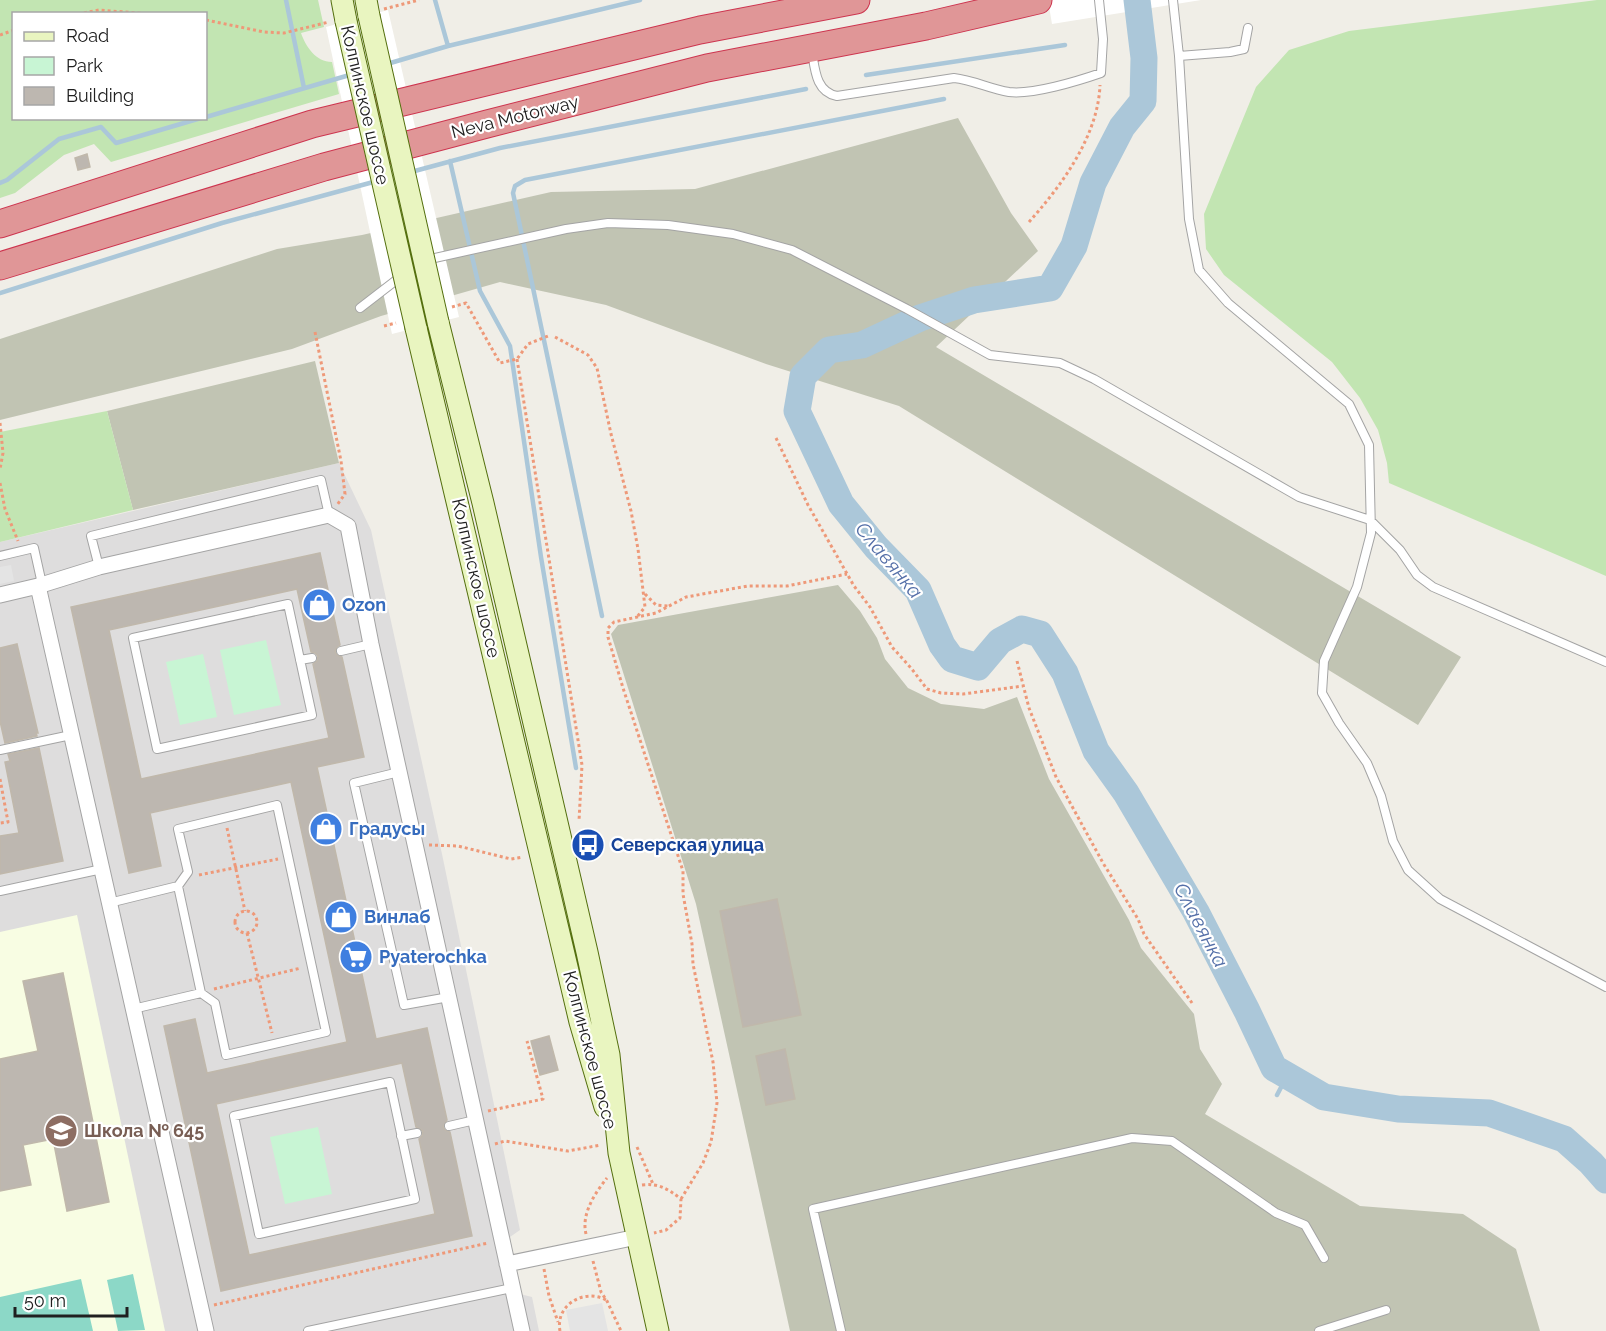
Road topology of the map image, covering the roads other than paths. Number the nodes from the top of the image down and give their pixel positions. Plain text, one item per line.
1 (342, 0) edge
2 (856, 0) edge
3 (1038, 0) edge
4 (1099, 0) edge
5 (1173, 0) edge
6 (803, 5) edge
7 (372, 8) edge
8 (1248, 28) dead end
9 (811, 48) junction
10 (1179, 56) junction
11 (0, 224) edge
12 (0, 266) edge
13 (360, 308) dead end
14 (329, 515) junction
15 (1371, 520) junction
16 (0, 556) edge
17 (99, 567) junction
18 (40, 585) junction
19 (0, 595) edge
20 (371, 644) junction
21 (341, 651) dead end
22 (312, 658) dead end
23 (300, 660) junction
24 (1606, 662) edge
25 (71, 735) junction
26 (0, 750) edge
27 (399, 772) junction
28 (102, 869) junction
29 (178, 886) junction
30 (0, 891) edge
31 (109, 903) junction
32 (1606, 987) edge
33 (201, 993) junction
34 (449, 997) junction
35 (133, 1009) junction
36 (475, 1117) junction
37 (448, 1126) dead end
38 (417, 1133) dead end
39 (401, 1136) junction
40 (620, 1146) junction
41 (637, 1237) junction
42 (1324, 1258) dead end
43 (507, 1264) junction
44 (512, 1288) junction
45 (1386, 1310) dead end
46 (206, 1331) edge
47 (308, 1331) edge
48 (522, 1331) edge
49 (658, 1331) edge
50 (841, 1331) edge
51 (1319, 1331) edge

1 - 40 main road, Колпинское шоссе, bridge
2 - 6 highway
3 - 9 highway, Neva Motorway
4 - 9 lane
5 - 10 lane
6 - 11 highway
7 - 40 main road, Колпинское шоссе, bridge
8 - 10 lane
9 - 12 highway, Neva Motorway
10 - 15 lane
13 - 15 lane
14 - 17 street
14 - 17 lane
14 - 20 street
15 - 24 lane
15 - 32 lane
16 - 18 lane
17 - 18 street
18 - 19 street
18 - 25 street
20 - 21 lane
20 - 27 street
22 - 23 lane
23 - 23 lane
25 - 26 lane
25 - 28 street
27 - 34 street
27 - 34 lane
28 - 30 lane
28 - 31 street
29 - 31 lane
29 - 33 lane
29 - 33 lane
31 - 35 street
33 - 35 lane
34 - 36 street
35 - 46 street
36 - 37 lane
36 - 43 street
38 - 39 lane
39 - 39 lane
40 - 41 main road, Колпинское шоссе
41 - 43 street
41 - 49 main road, Колпинское шоссе
42 - 50 lane
43 - 44 street
44 - 47 lane
44 - 48 street
45 - 51 lane

